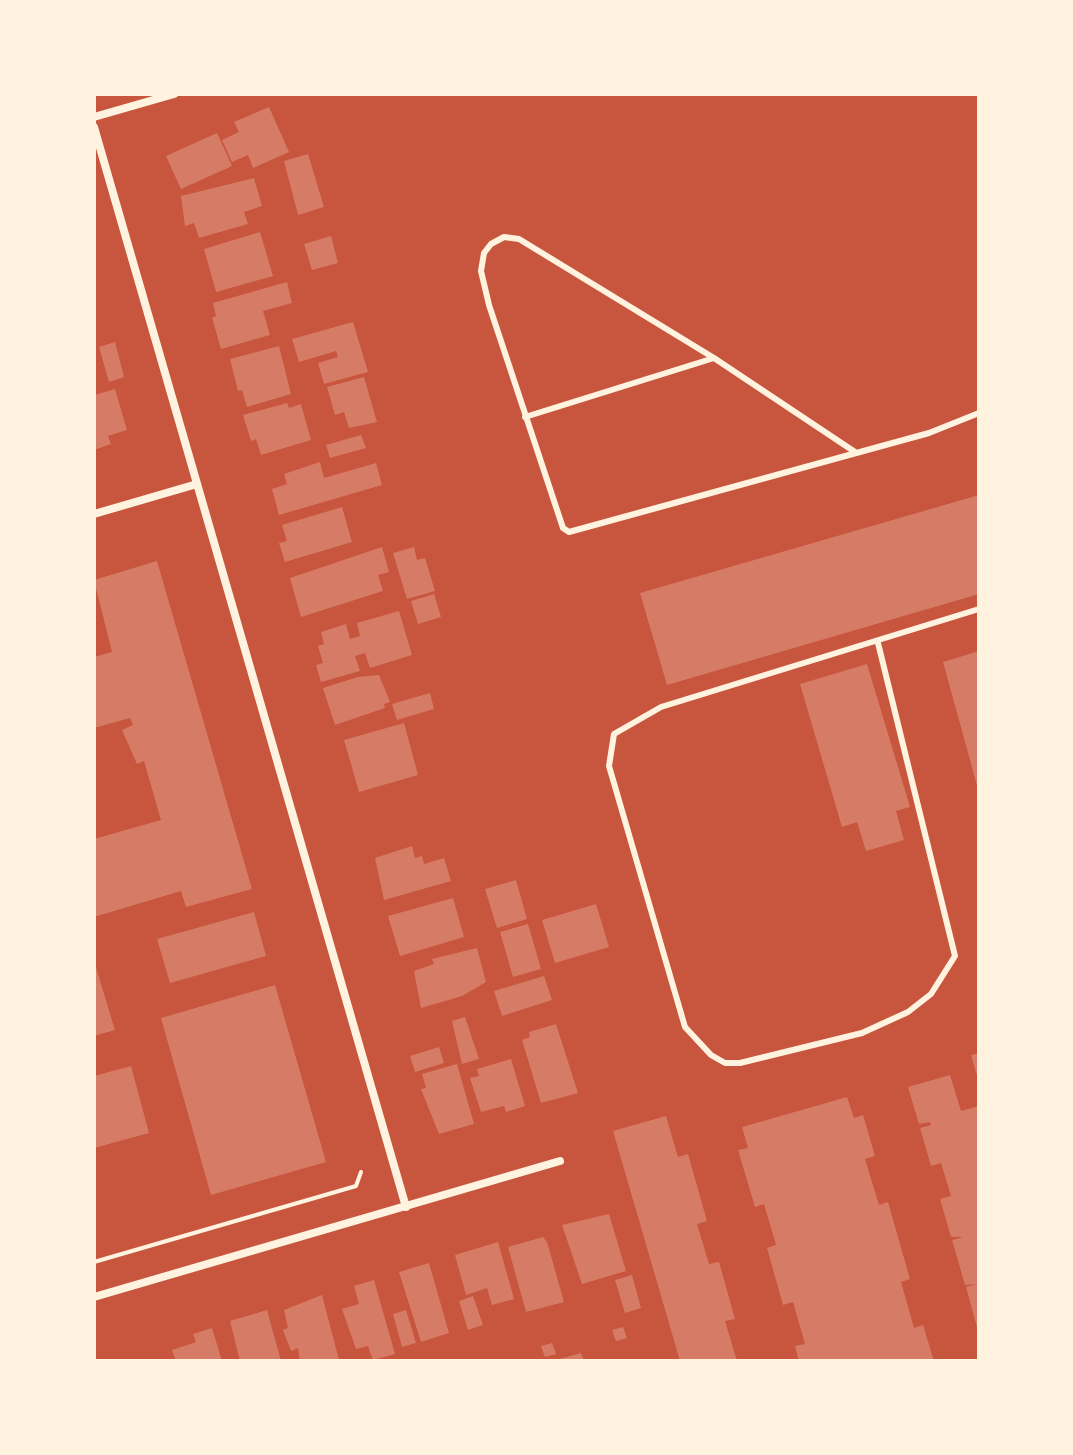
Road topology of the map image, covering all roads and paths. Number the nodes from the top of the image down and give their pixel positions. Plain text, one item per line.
1 (174, 94) edge
2 (94, 117) edge
3 (94, 127) edge
4 (714, 358) junction
5 (979, 413) edge
6 (525, 417) junction
7 (855, 452) junction
8 (197, 484) junction
9 (94, 514) edge
10 (979, 609) edge
11 (878, 643) junction
12 (560, 1161) dead end
13 (361, 1172) dead end
14 (406, 1207) junction
15 (94, 1262) edge
16 (94, 1297) edge

1 - 2 street
3 - 8 street
4 - 6 lane
4 - 6 lane
4 - 7 lane
5 - 7 lane
6 - 7 lane
8 - 9 street
8 - 14 street
10 - 11 lane
11 - 11 lane
12 - 14 street
13 - 15 path
14 - 16 street

